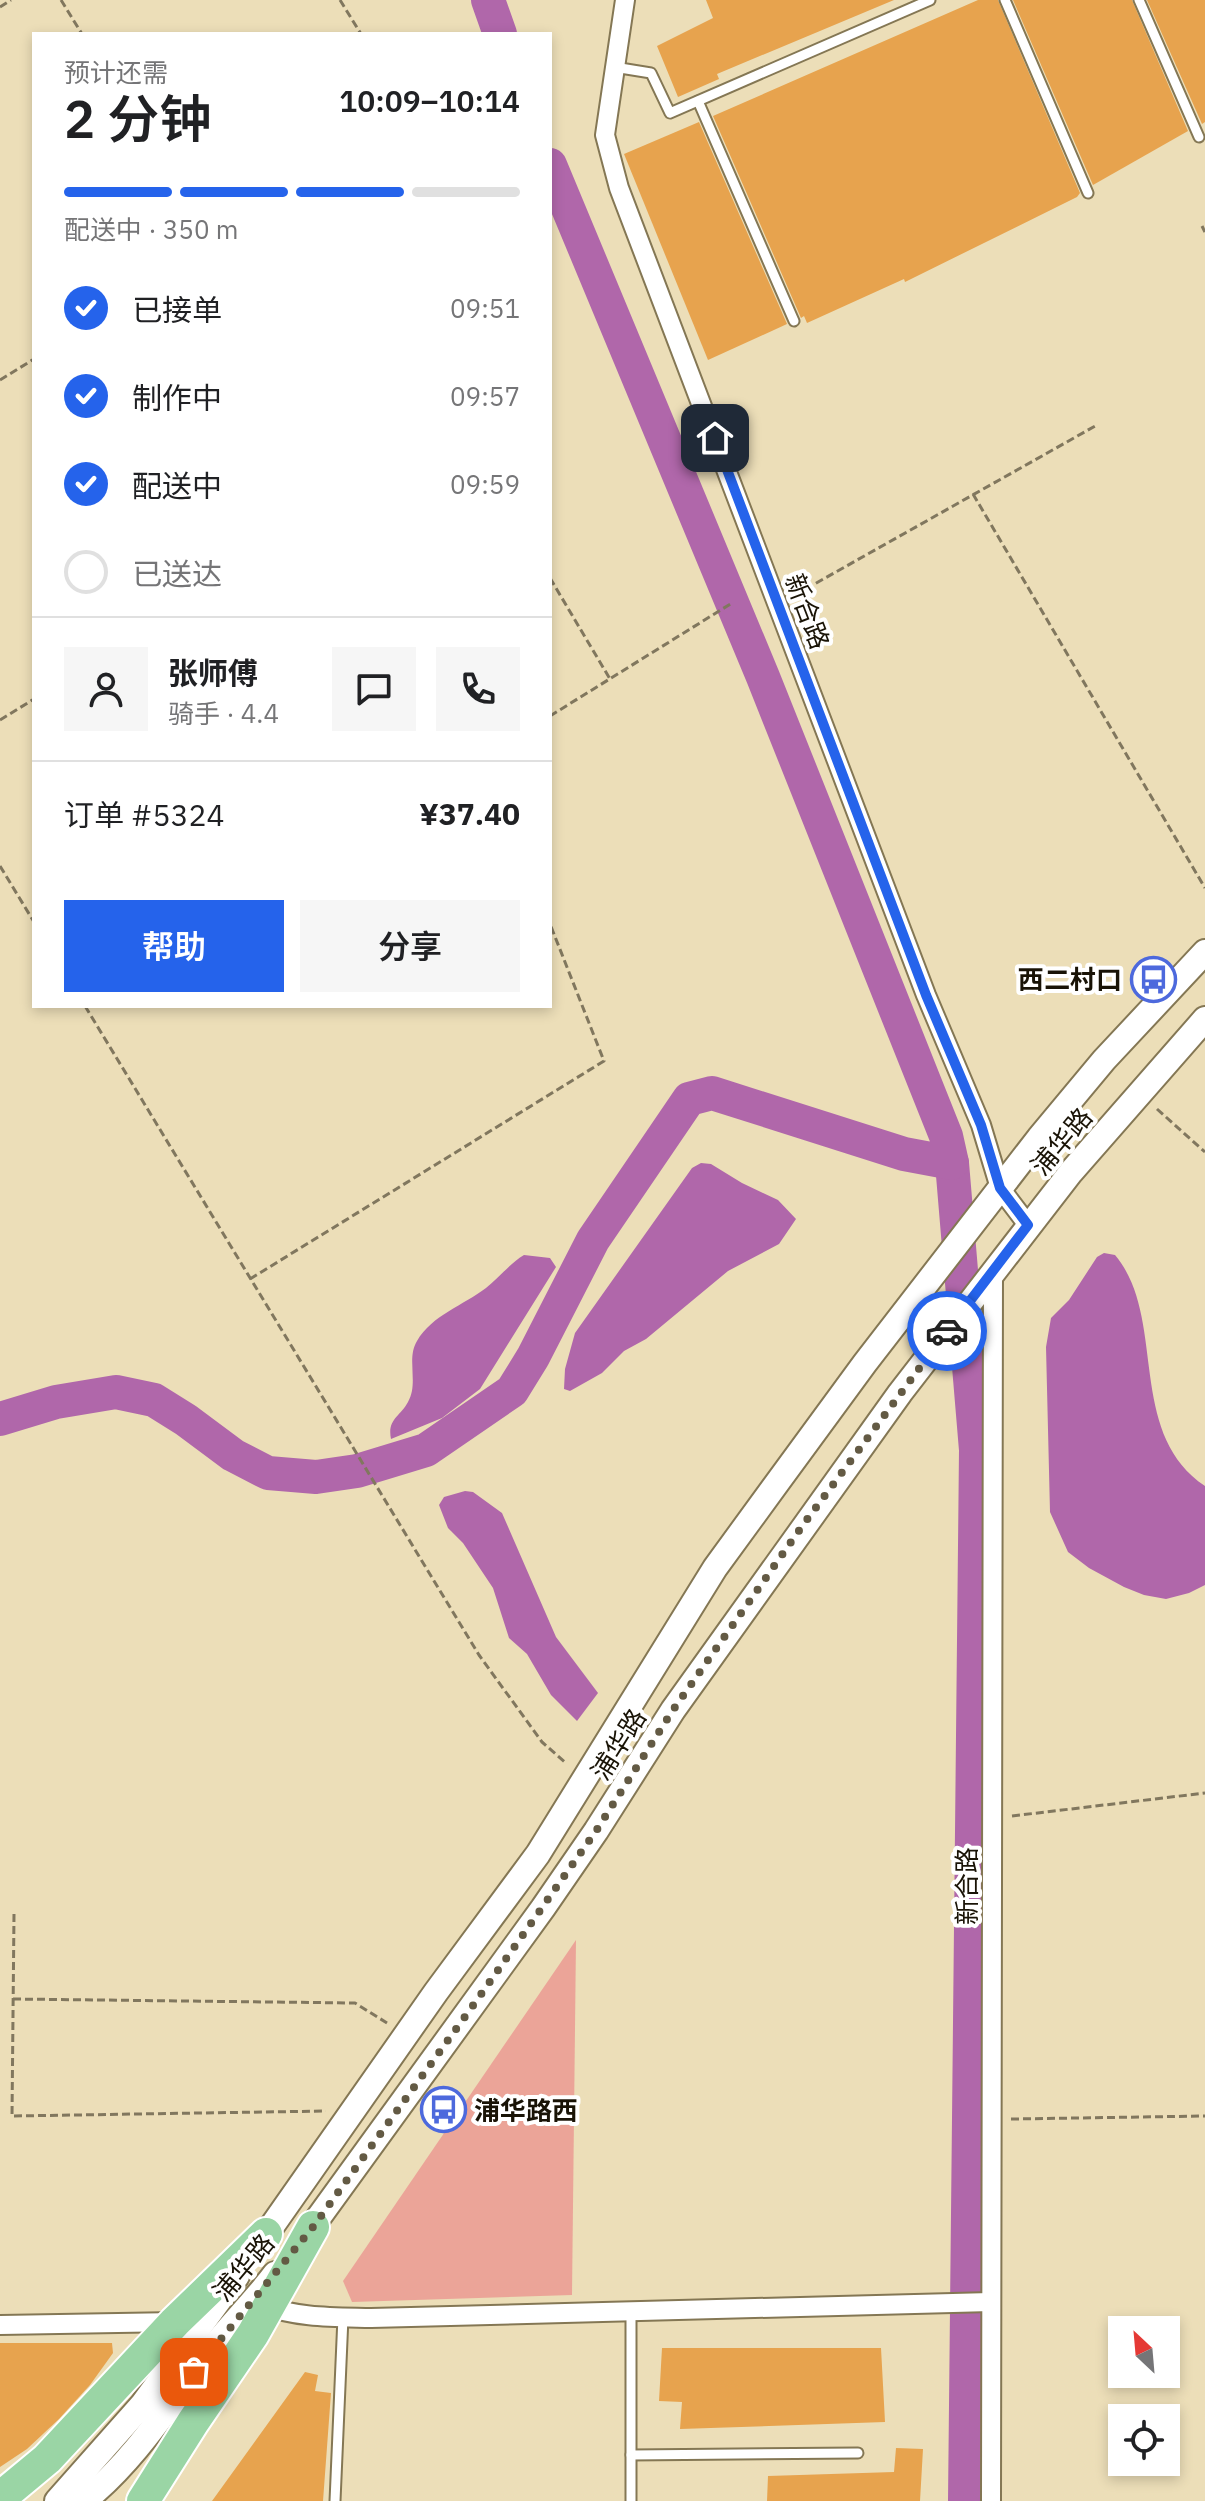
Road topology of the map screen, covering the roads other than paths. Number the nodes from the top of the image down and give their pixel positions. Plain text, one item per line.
1 (625, 0) edge
2 (930, 0) edge
3 (1005, 0) edge
4 (1139, 0) edge
5 (614, 67) junction
6 (698, 101) junction
7 (1199, 137) dead end
8 (1088, 193) dead end
9 (794, 321) dead end
10 (1205, 952) edge
11 (1205, 1019) edge
12 (1000, 1188) junction
13 (1028, 1225) junction
14 (993, 1271) junction
15 (313, 2227) joint
16 (266, 2234) joint
17 (991, 2302) junction
18 (261, 2303) junction
19 (631, 2311) junction
20 (343, 2317) junction
21 (191, 2321) junction
22 (0, 2325) edge
23 (858, 2453) dead end
24 (631, 2455) junction
25 (0, 2498) edge
26 (145, 2500) edge
27 (57, 2501) edge
28 (84, 2501) edge
29 (335, 2501) edge
30 (631, 2501) edge
31 (991, 2501) edge

1 - 5 street, 新合路
2 - 6 lane
3 - 8 lane
4 - 7 lane
5 - 6 lane
5 - 12 street, 新合路
6 - 9 lane
10 - 12 main road, 浦华路
11 - 13 main road, 浦华路
12 - 13 street, 新合路
12 - 16 main road, 浦华路
13 - 14 main road, 浦华路
14 - 15 main road, 浦华路
14 - 17 street, 新合路
15 - 18 highway
16 - 21 highway
17 - 19 street
17 - 31 street, 新合路
18 - 20 street
18 - 26 highway
18 - 28 main road, 浦华路
19 - 20 street
19 - 24 lane
20 - 29 lane
21 - 22 street
21 - 25 highway
21 - 27 main road, 浦华路
23 - 24 lane
24 - 30 lane

